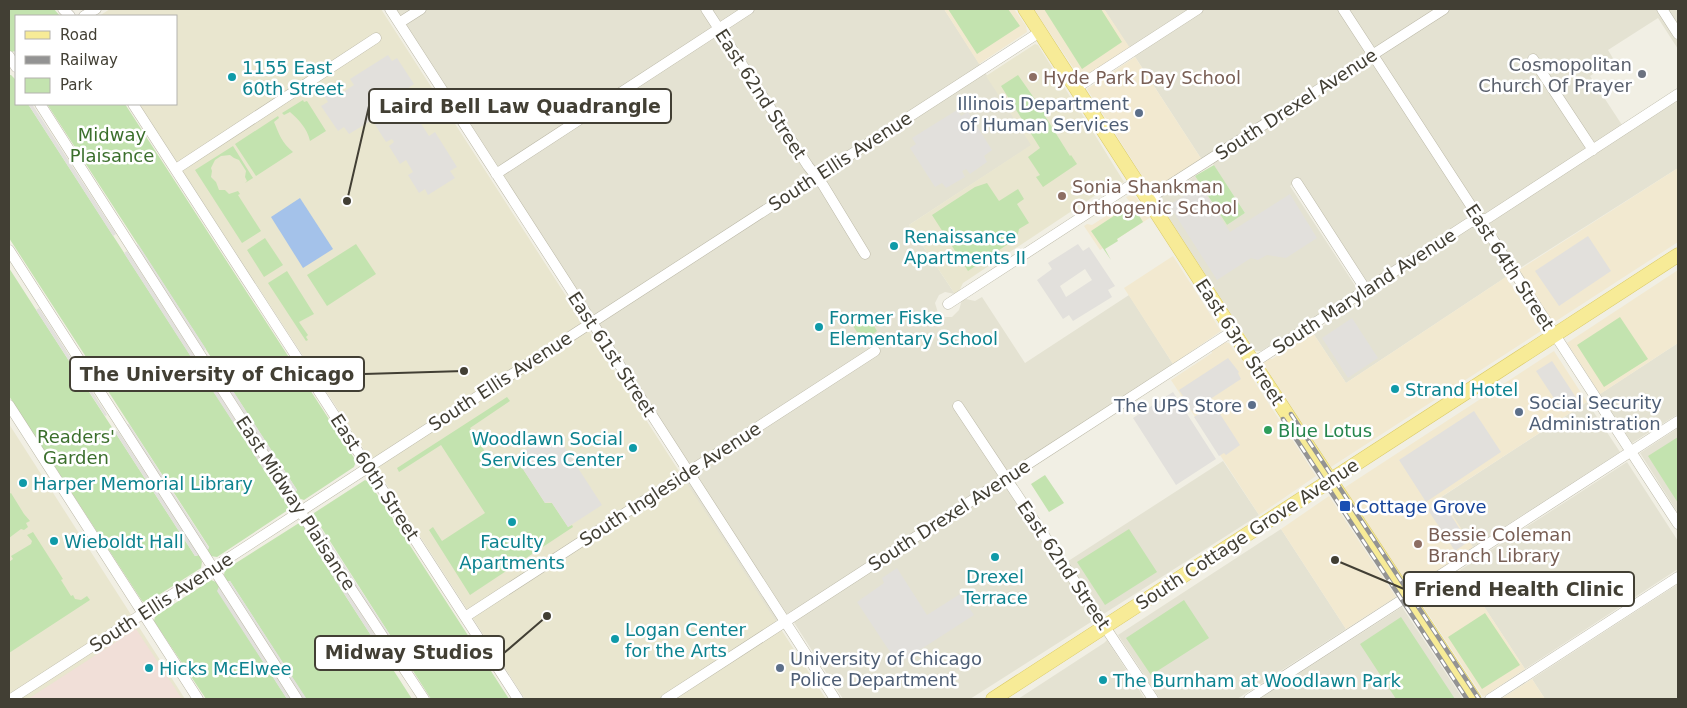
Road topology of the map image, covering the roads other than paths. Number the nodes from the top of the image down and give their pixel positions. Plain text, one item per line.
1 (390, 9) edge
2 (421, 9) edge
3 (706, 9) edge
4 (750, 9) edge
5 (1025, 9) edge
6 (1198, 9) edge
7 (1343, 9) edge
8 (1444, 9) edge
9 (1662, 9) edge
10 (399, 23) junction
11 (719, 29) junction
12 (1040, 32) junction
13 (1678, 34) edge
14 (376, 38) dead end
15 (1372, 55) junction
16 (1533, 59) dead end
17 (1076, 88) junction
18 (1678, 94) edge
19 (41, 105) edge
20 (134, 105) edge
21 (1593, 150) junction
22 (176, 169) junction
23 (496, 174) junction
24 (816, 176) junction
25 (1137, 181) junction
26 (1297, 183) dead end
27 (1148, 199) junction
28 (1480, 220) junction
29 (9, 250) edge
30 (865, 254) dead end
31 (1678, 255) edge
32 (1366, 290) junction
33 (948, 304) dead end
34 (592, 322) junction
35 (1233, 331) junction
36 (1554, 335) junction
37 (875, 351) dead end
38 (1253, 363) junction
39 (9, 405) edge
40 (958, 406) dead end
41 (1678, 421) edge
42 (1631, 452) junction
43 (369, 467) junction
44 (689, 472) junction
45 (1006, 479) junction
46 (1330, 480) junction
47 (301, 511) junction
48 (1678, 524) edge
49 (213, 568) junction
50 (1678, 577) edge
51 (1407, 597) junction
52 (143, 614) junction
53 (465, 617) junction
54 (785, 622) junction
55 (1105, 626) junction
56 (11, 699) edge
57 (198, 699) edge
58 (297, 699) edge
59 (424, 699) edge
60 (518, 699) edge
61 (666, 699) edge
62 (835, 699) edge
63 (993, 699) edge
64 (1153, 699) edge
65 (1249, 699) edge
66 (1474, 699) edge
67 (1490, 699) edge

1 - 10 street, East 61st Street
2 - 10 street
3 - 11 street, East 62nd Street
4 - 11 street
5 - 12 main road, East 63rd Street
6 - 17 street
7 - 15 street, East 64th Street
8 - 15 street, South Drexel Avenue
9 - 13 street
10 - 23 street, East 61st Street
11 - 23 street
11 - 24 street, East 62nd Street
12 - 17 main road, East 63rd Street
12 - 24 street, South Ellis Avenue
14 - 22 street
15 - 27 street, South Drexel Avenue
15 - 28 street, East 64th Street
16 - 21 street
17 - 25 main road, East 63rd Street
18 - 21 street, South Maryland Avenue
19 - 47 street, East Midway Plaisance
20 - 22 street, East 60th Street
21 - 28 street, South Maryland Avenue
22 - 43 street, East 60th Street
23 - 34 street, East 61st Street
24 - 30 street, East 62nd Street
24 - 34 street, South Ellis Avenue
25 - 27 main road, East 63rd Street
25 - 33 street
26 - 32 street
27 - 35 main road, East 63rd Street
28 - 32 street, South Maryland Avenue
28 - 36 street, East 64th Street
29 - 49 street
31 - 36 main road, South Cottage Grove Avenue
32 - 38 street, South Maryland Avenue
34 - 43 street, South Ellis Avenue
34 - 44 street, East 61st Street
35 - 38 main road, East 63rd Street
35 - 45 street, South Drexel Avenue
36 - 42 street, East 64th Street
36 - 46 main road, South Cottage Grove Avenue
37 - 44 street, South Ingleside Avenue
38 - 46 main road, East 63rd Street
39 - 52 street
40 - 45 street, East 62nd Street
41 - 42 street
42 - 48 street, East 64th Street
42 - 51 street
43 - 47 street, South Ellis Avenue
43 - 53 street, East 60th Street
44 - 53 street, South Ingleside Avenue
44 - 54 street, East 61st Street
45 - 54 street, South Drexel Avenue
45 - 55 street, East 62nd Street
46 - 51 main road, East 63rd Street
46 - 55 main road, South Cottage Grove Avenue
47 - 49 street, South Ellis Avenue
47 - 59 street, East Midway Plaisance
49 - 52 street, South Ellis Avenue
49 - 58 street
50 - 67 street
51 - 65 street
51 - 66 main road, East 63rd Street
52 - 56 street, South Ellis Avenue
52 - 57 street
53 - 60 street, East 60th Street
54 - 61 street, South Drexel Avenue
54 - 62 street, East 61st Street
55 - 63 main road, South Cottage Grove Avenue
55 - 64 street, East 62nd Street

